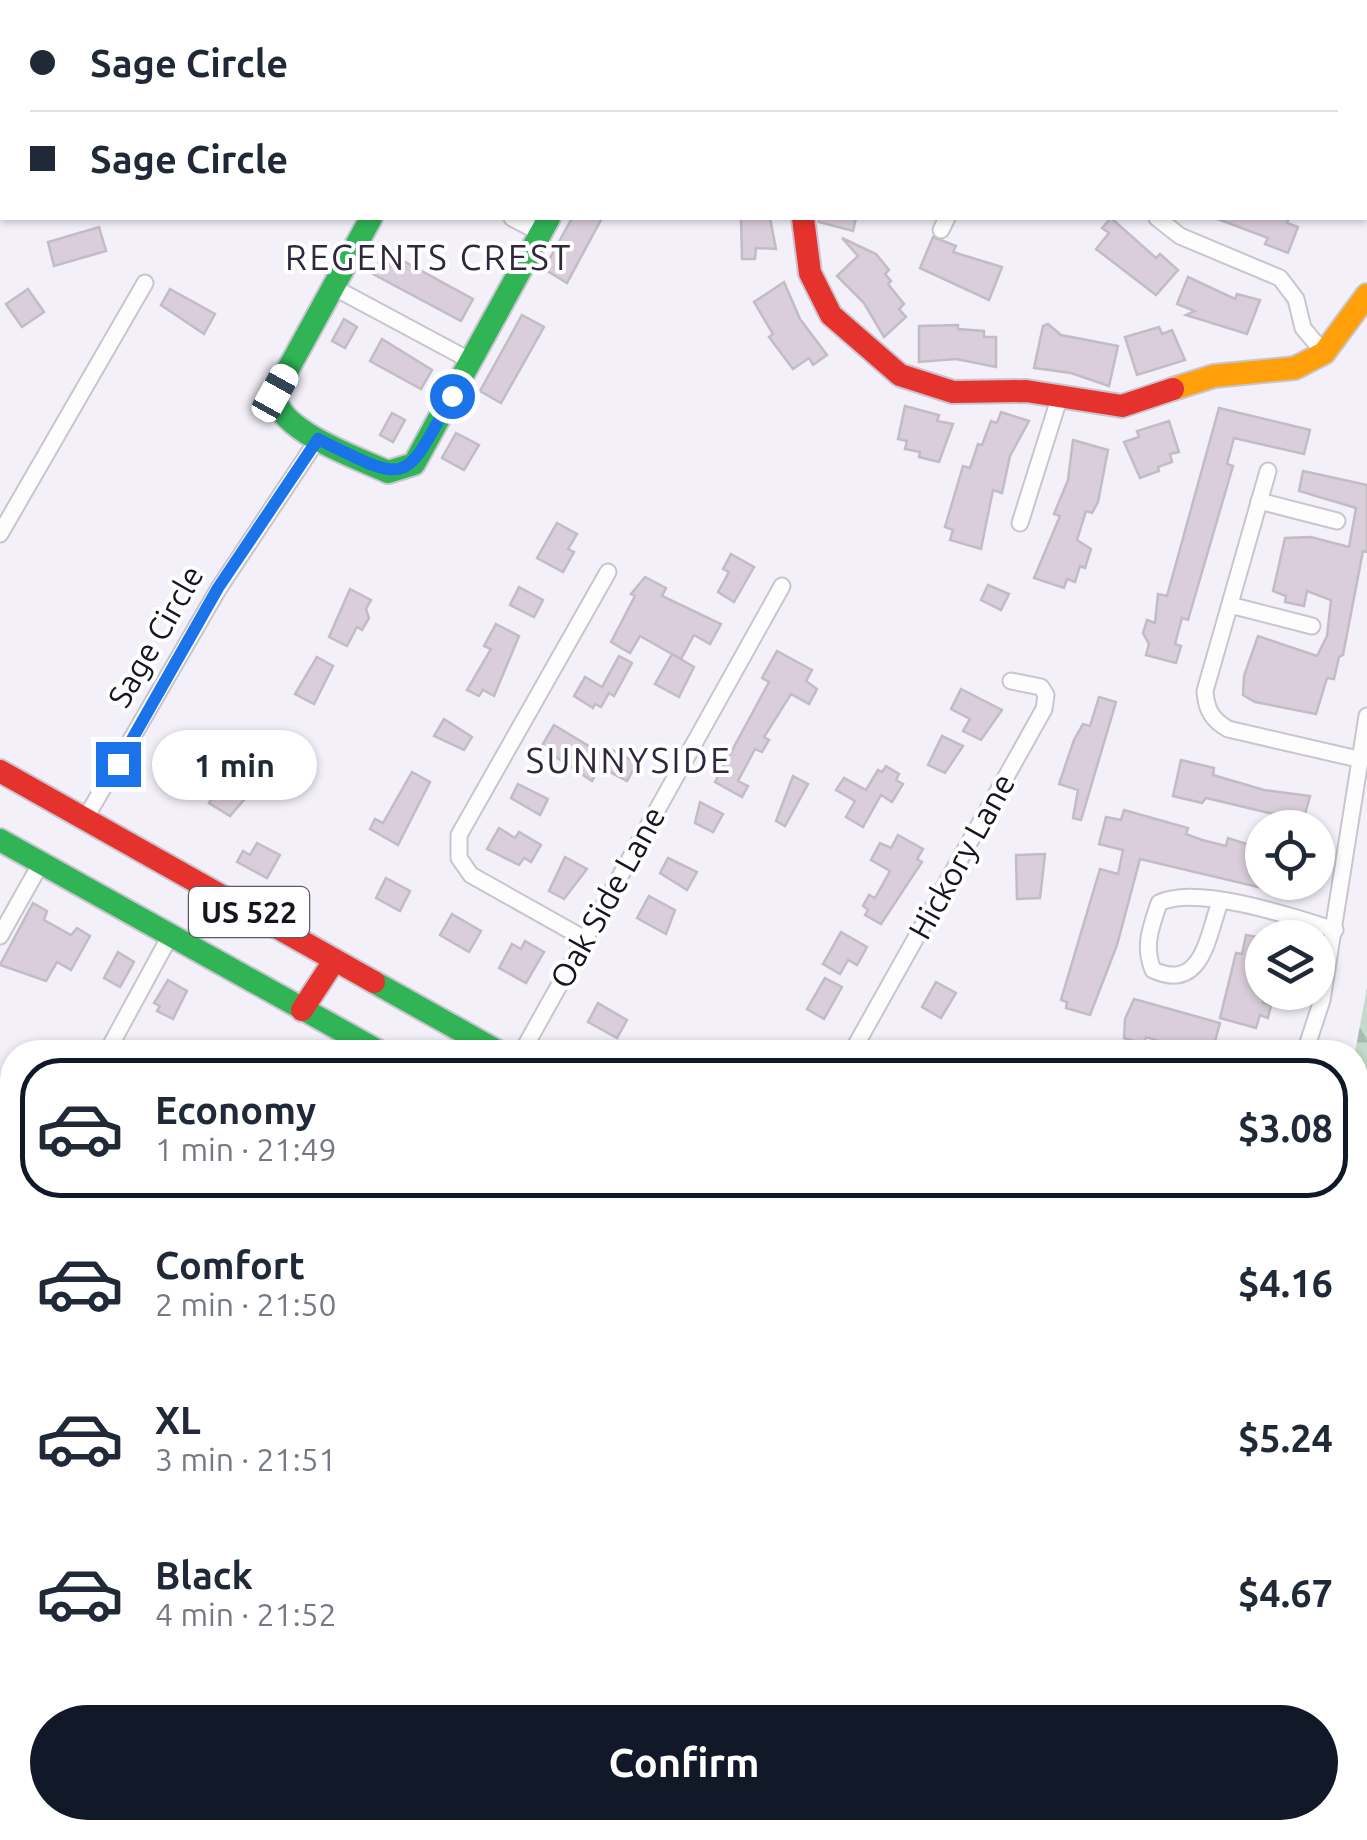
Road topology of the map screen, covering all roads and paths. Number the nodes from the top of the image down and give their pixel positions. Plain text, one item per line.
1 (370, 220) edge
2 (803, 220) edge
3 (1160, 220) edge
4 (545, 225) edge
5 (145, 283) dead end
6 (333, 288) junction
7 (1367, 295) edge
8 (1324, 353) junction
9 (471, 361) junction
10 (1060, 396) junction
11 (318, 439) junction
12 (1268, 471) dead end
13 (1259, 501) junction
14 (1336, 521) dead end
15 (1020, 523) dead end
16 (0, 534) edge
17 (608, 572) dead end
18 (782, 586) dead end
19 (1230, 604) junction
20 (1312, 626) dead end
21 (1011, 681) dead end
22 (1367, 716) edge
23 (1358, 759) junction
24 (0, 771) edge
25 (85, 819) junction
26 (0, 840) edge
27 (41, 862) junction
28 (1220, 902) junction
29 (1293, 920) edge
30 (1335, 923) edge
31 (0, 936) edge
32 (170, 936) junction
33 (585, 939) junction
34 (334, 961) junction
35 (302, 1010) junction
36 (1319, 1010) edge
37 (114, 1040) edge
38 (358, 1040) edge
39 (478, 1040) edge
40 (529, 1040) edge
41 (859, 1040) edge
42 (1310, 1040) edge

1 - 6 street
2 - 10 street
3 - 8 street
4 - 9 street
5 - 16 street
6 - 9 street
6 - 11 street
7 - 8 street
8 - 10 street
9 - 11 street
10 - 15 street
11 - 25 street, Sage Circle
12 - 13 street
13 - 14 street
13 - 19 street
17 - 33 street
18 - 33 street, Oak Side Lane
19 - 20 street
19 - 23 street
21 - 41 street, Hickory Lane
22 - 23 street
23 - 30 street
24 - 25 street, US 522
25 - 34 street, US 522
26 - 27 street, US 522
27 - 31 street
27 - 32 street, US 522
28 - 28 street
28 - 29 street
32 - 35 street, US 522
32 - 37 street
33 - 40 street, Oak Side Lane
34 - 35 street
34 - 39 street, US 522
35 - 38 street, US 522
36 - 42 street

